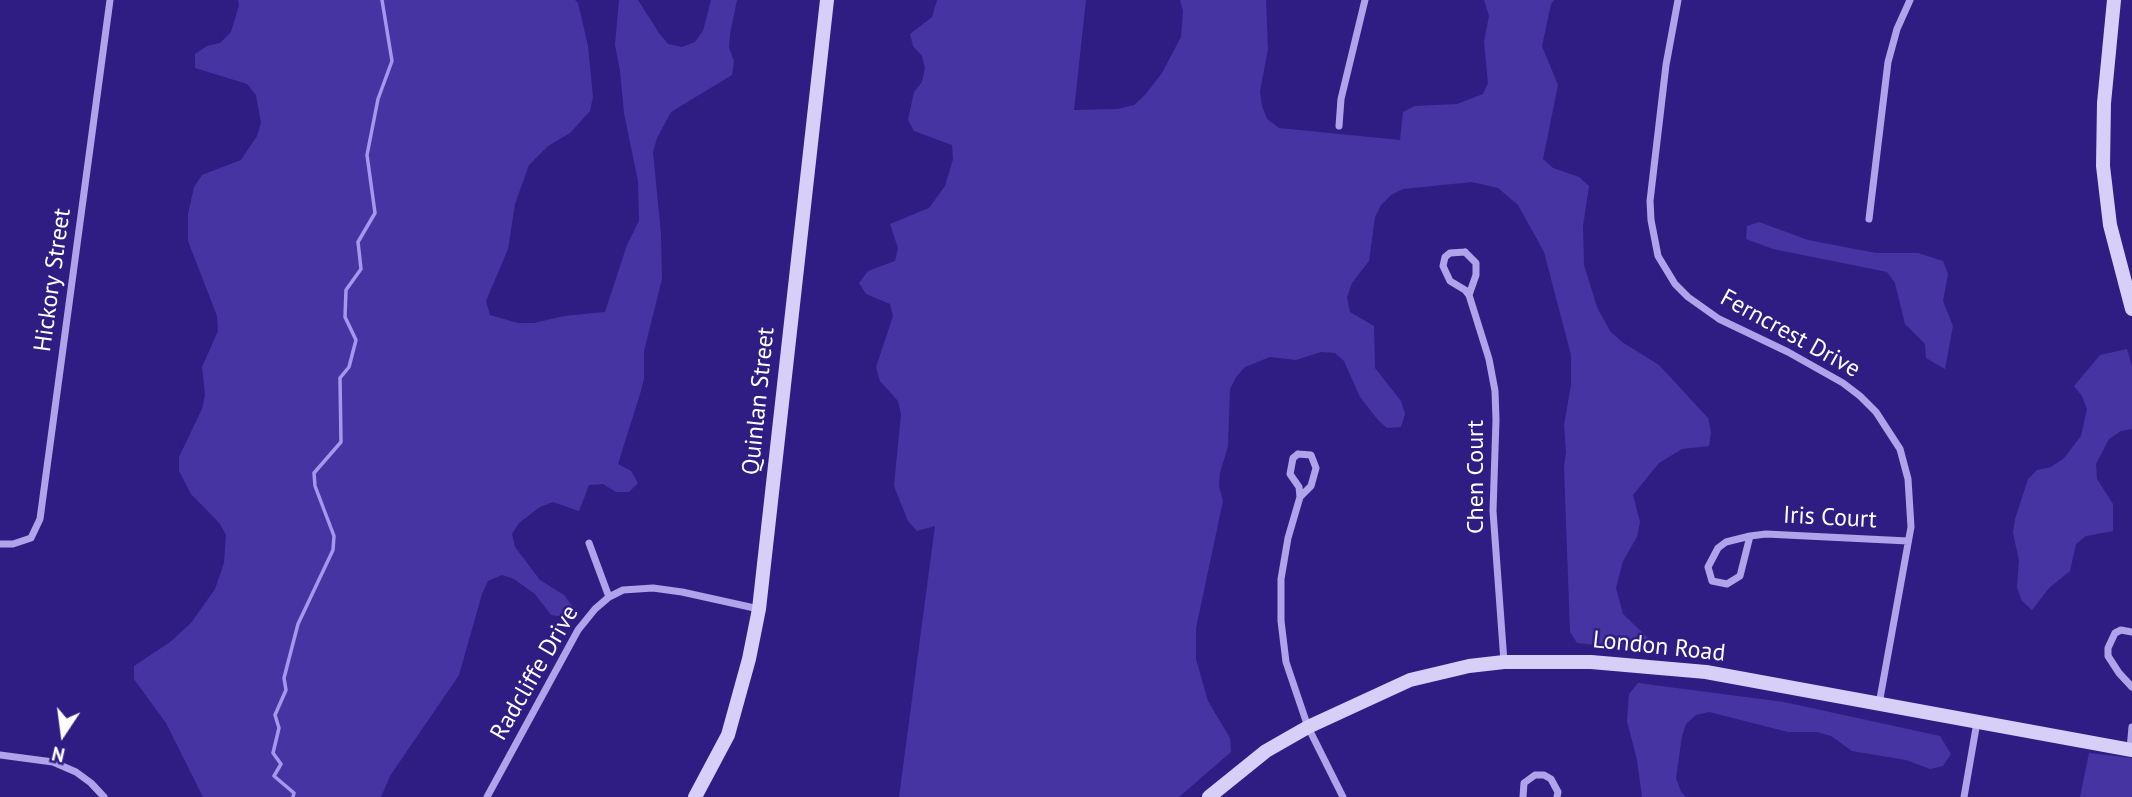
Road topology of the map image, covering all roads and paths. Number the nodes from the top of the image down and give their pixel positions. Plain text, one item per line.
1 (110, 0) edge
2 (827, 0) edge
3 (1366, 0) edge
4 (1678, 0) edge
5 (1910, 0) edge
6 (2113, 0) edge
7 (1339, 126) dead end
8 (1869, 219) dead end
9 (1469, 295) junction
10 (2132, 309) edge
11 (1300, 497) junction
12 (1750, 536) junction
13 (1909, 541) junction
14 (589, 543) dead end
15 (4, 544) edge
16 (609, 597) junction
17 (759, 609) junction
18 (2132, 632) edge
19 (1504, 662) junction
20 (2132, 687) edge
21 (1878, 704) junction
22 (1978, 721) junction
23 (1308, 727) junction
24 (2132, 727) edge
25 (2131, 749) edge
26 (0, 755) edge
27 (104, 797) edge
28 (487, 797) edge
29 (695, 797) edge
30 (1209, 797) edge
31 (1343, 797) edge
32 (1523, 797) edge
33 (1557, 797) edge
34 (1964, 797) edge

1 - 15 street, Hickory Street
2 - 17 street, Quinlan Street
3 - 7 street
4 - 13 street, Ferncrest Drive
5 - 8 street
6 - 10 street
9 - 9 street, Chen Court
9 - 19 street, Chen Court
11 - 11 street
11 - 23 street
12 - 12 street, Iris Court
12 - 13 street, Iris Court
13 - 21 street, Ferncrest Drive
14 - 16 street
16 - 17 street, Radcliffe Drive
16 - 28 street, Radcliffe Drive
17 - 29 street, Quinlan Street
18 - 20 street
19 - 21 street, London Road
19 - 23 street, London Road
21 - 22 street, London Road
22 - 25 street, London Road
22 - 34 street
23 - 30 street, London Road
23 - 31 street
24 - 25 street
26 - 27 street
32 - 33 street

